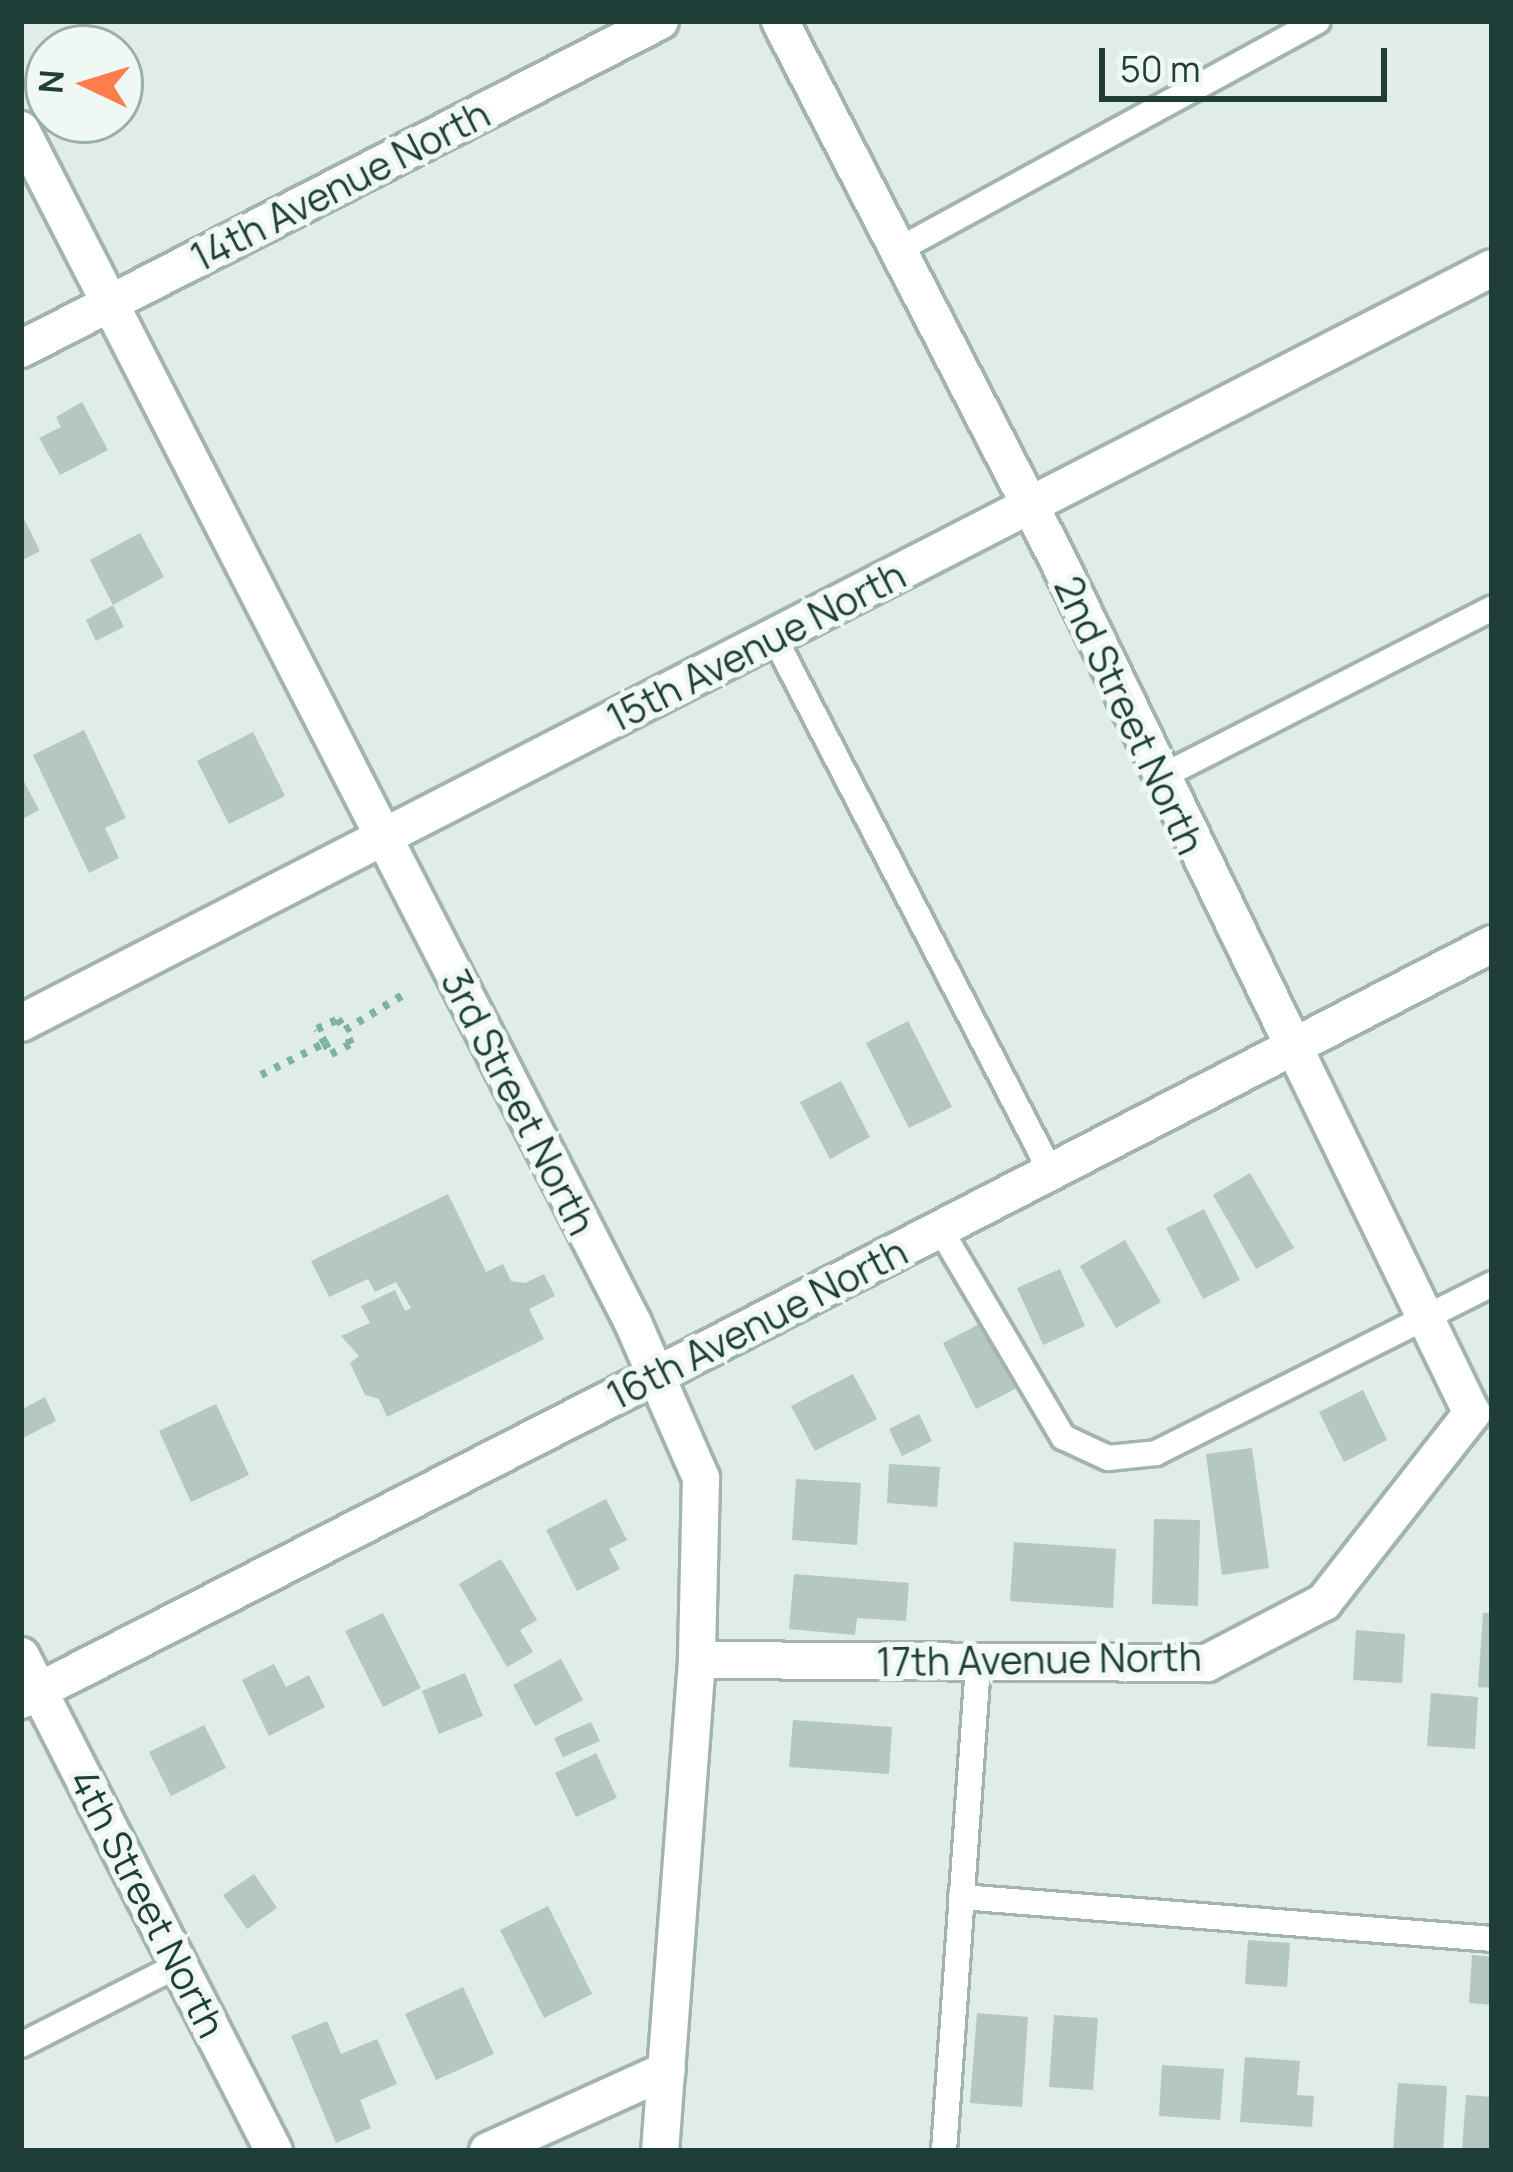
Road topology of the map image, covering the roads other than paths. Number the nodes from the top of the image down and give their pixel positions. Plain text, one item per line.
1 (660, 21) edge
2 (780, 21) edge
3 (1318, 21) edge
4 (21, 130) edge
5 (898, 250) junction
6 (1492, 268) edge
7 (108, 303) junction
8 (21, 349) edge
9 (1030, 506) junction
10 (1492, 608) edge
11 (774, 637) junction
12 (1157, 779) junction
13 (384, 836) junction
14 (1492, 944) edge
15 (21, 1023) edge
16 (1293, 1046) junction
17 (1051, 1172) junction
18 (940, 1229) junction
19 (1492, 1284) edge
20 (1430, 1317) junction
21 (658, 1374) junction
22 (1482, 1415) edge
23 (21, 1656) edge
24 (697, 1660) junction
25 (978, 1663) junction
26 (30, 1696) edge
27 (961, 1897) junction
28 (1492, 1939) edge
29 (179, 1965) junction
30 (21, 2044) edge
31 (667, 2070) junction
32 (274, 2151) edge
33 (488, 2151) edge
34 (659, 2151) edge
35 (944, 2151) edge

1 - 7 street, 14th Avenue North
2 - 5 street, 2nd Street North
3 - 5 lane
4 - 7 street, 3rd Street North
5 - 9 street, 2nd Street North
6 - 9 street, 15th Avenue North
7 - 8 street, 14th Avenue North
7 - 13 street, 3rd Street North
9 - 11 street, 15th Avenue North
9 - 12 street, 2nd Street North
10 - 12 lane
11 - 13 street, 15th Avenue North
11 - 17 lane
12 - 16 street, 2nd Street North
13 - 15 street, 15th Avenue North
13 - 21 street, 3rd Street North
14 - 16 street, 16th Avenue North
16 - 17 street, 16th Avenue North
16 - 20 street, 2nd Street North
17 - 18 street, 16th Avenue North
18 - 20 lane
18 - 21 street, 16th Avenue North
19 - 20 lane
20 - 22 street, 2nd Street North
21 - 24 street, 3rd Street North
21 - 26 street, 16th Avenue North
22 - 25 street, 17th Avenue North
23 - 26 street, 4th Street North
24 - 25 street, 17th Avenue North
24 - 31 street, 3rd Street North
25 - 27 lane
26 - 29 street, 4th Street North
27 - 28 lane
27 - 35 lane
29 - 30 lane
29 - 32 street, 4th Street North
31 - 33 street
31 - 34 street, 3rd Street North

